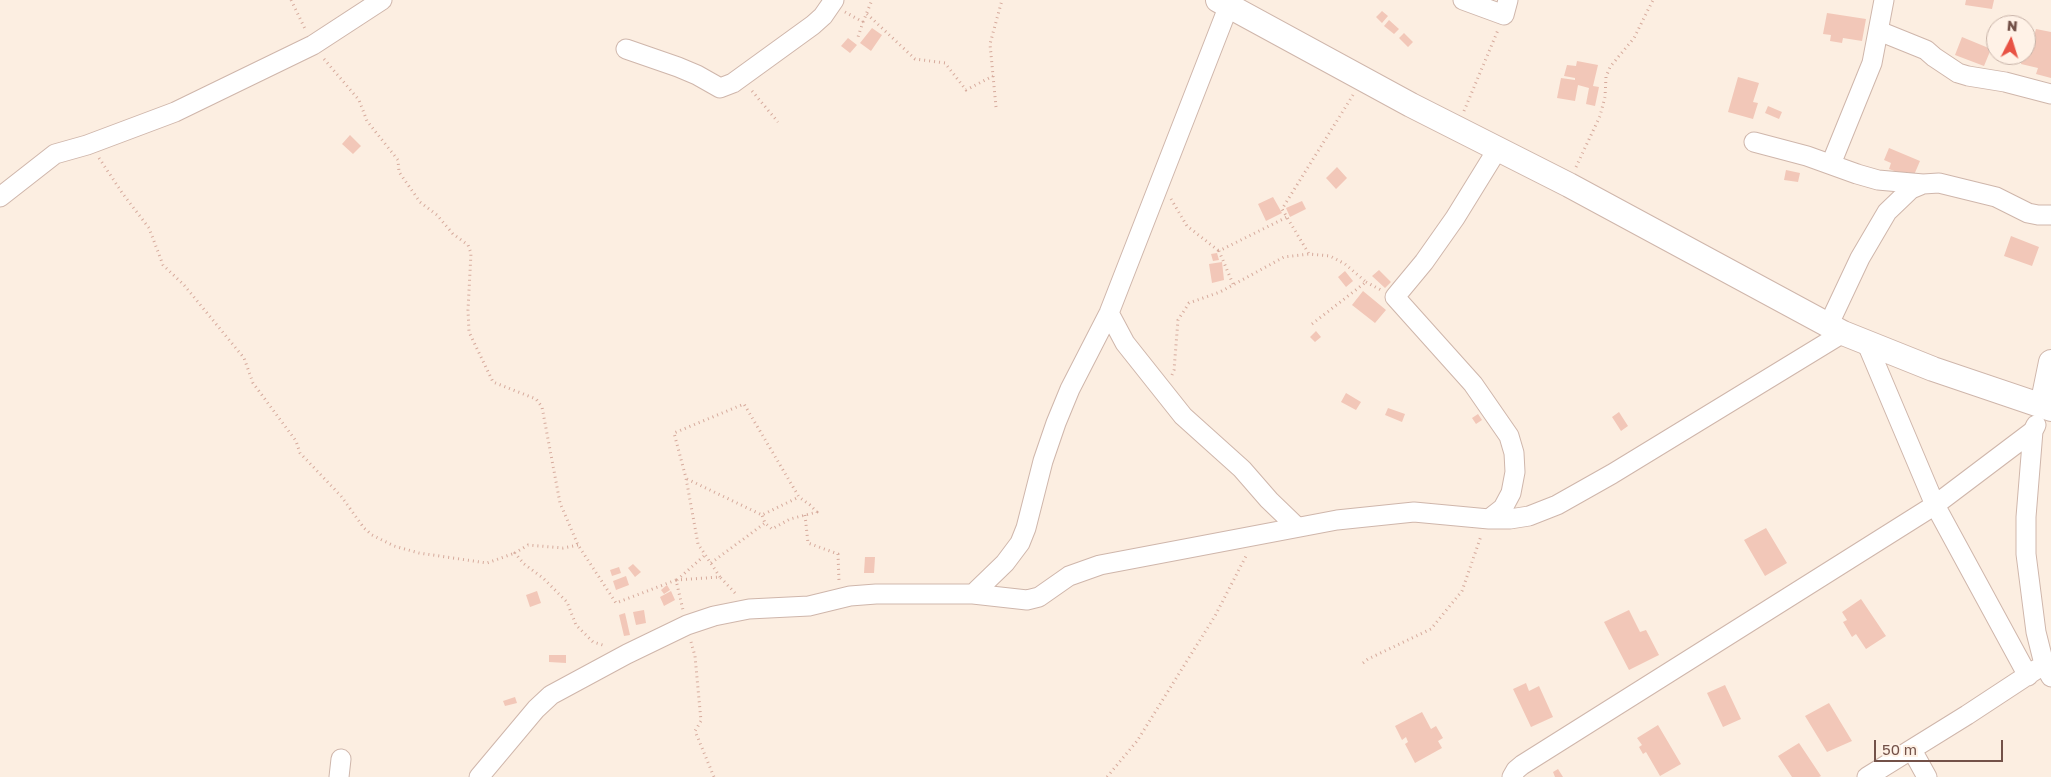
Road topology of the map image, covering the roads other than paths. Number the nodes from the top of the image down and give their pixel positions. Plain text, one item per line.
1 (382, 0) edge
2 (1463, 0) edge
3 (1884, 0) edge
4 (833, 2) edge
5 (1224, 3) edge
6 (1506, 8) edge
7 (1879, 31) junction
8 (626, 49) dead end
9 (2051, 94) edge
10 (1754, 142) dead end
11 (1497, 150) junction
12 (1831, 164) junction
13 (1923, 184) junction
14 (0, 197) edge
15 (2051, 215) edge
16 (1109, 313) junction
17 (1836, 330) junction
18 (1867, 344) junction
19 (2051, 362) edge
20 (2047, 408) edge
21 (2033, 431) junction
22 (1934, 505) junction
23 (1488, 519) junction
24 (1297, 527) junction
25 (973, 594) junction
26 (2049, 667) edge
27 (2028, 676) junction
28 (1912, 750) junction
29 (479, 777) edge
30 (1512, 777) edge
31 (1867, 777) edge
32 (1927, 777) edge

1 - 14 street
2 - 6 street
3 - 7 street
4 - 8 street
5 - 11 street
5 - 16 street
7 - 9 street
7 - 12 street
10 - 12 street
11 - 17 street
11 - 23 street
12 - 13 street
13 - 15 street
13 - 17 street
16 - 24 street
16 - 25 street
17 - 18 street
17 - 23 street
18 - 20 street
18 - 22 street
19 - 20 street
20 - 21 street
21 - 22 street
21 - 26 street
22 - 27 street
22 - 30 street
23 - 24 street
24 - 25 street
25 - 29 street
26 - 27 street
27 - 28 street
28 - 31 street
28 - 32 street

